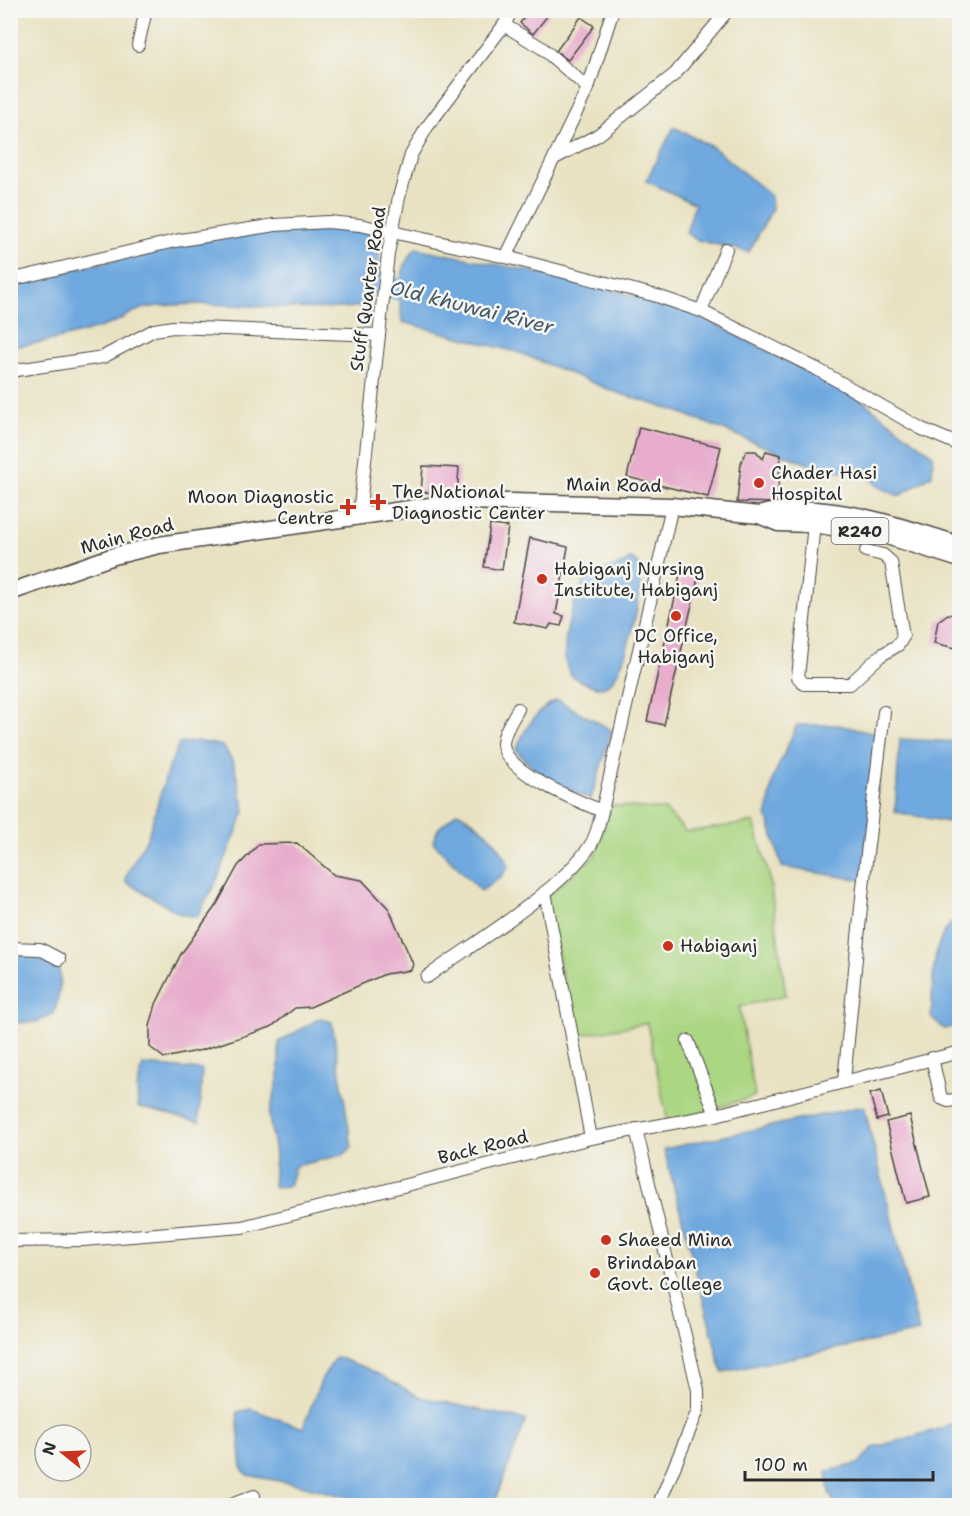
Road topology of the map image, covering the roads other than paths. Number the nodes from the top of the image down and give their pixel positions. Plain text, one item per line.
1 (146, 10) edge
2 (512, 10) edge
3 (613, 10) edge
4 (728, 10) edge
5 (504, 25) junction
6 (138, 45) dead end
7 (588, 88) junction
8 (555, 158) junction
9 (391, 233) junction
10 (726, 249) dead end
11 (506, 257) junction
12 (10, 280) edge
13 (701, 311) junction
14 (378, 335) junction
15 (10, 371) edge
16 (960, 445) edge
17 (672, 506) junction
18 (359, 515) junction
19 (759, 515) junction
20 (814, 524) junction
21 (960, 545) edge
22 (866, 551) dead end
23 (960, 559) edge
24 (10, 592) edge
25 (518, 710) dead end
26 (884, 712) dead end
27 (602, 811) junction
28 (545, 892) junction
29 (10, 948) edge
30 (59, 959) dead end
31 (427, 977) dead end
32 (688, 1041) dead end
33 (960, 1052) edge
34 (932, 1058) junction
35 (844, 1081) junction
36 (960, 1099) edge
37 (716, 1115) junction
38 (636, 1130) junction
39 (591, 1138) junction
40 (10, 1240) edge
41 (254, 1497) dead end
42 (228, 1506) edge
43 (658, 1506) edge

1 - 6 street
2 - 5 street, Stuff Quarter Road
3 - 7 street
4 - 8 street
5 - 7 street
5 - 9 street, Stuff Quarter Road
7 - 8 street
8 - 11 street
9 - 11 street
9 - 12 street
9 - 14 street, Stuff Quarter Road
10 - 13 street
11 - 13 street
13 - 16 street
14 - 15 street
14 - 18 street, Stuff Quarter Road
17 - 18 main road, Main Road / R240
17 - 19 main road, Main Road / R240
17 - 27 street
18 - 24 main road, Main Road / R240
19 - 20 main road, Main Road / R240
19 - 21 main road, Main Road / R240
20 - 22 street
20 - 23 main road, Main Road / R240
25 - 27 street
26 - 35 street
27 - 28 street
28 - 31 street
28 - 39 street
29 - 30 street
32 - 37 street
33 - 34 street, Back Road
34 - 35 street, Back Road
34 - 36 street
35 - 37 street, Back Road
37 - 38 street, Back Road
38 - 39 street, Back Road
38 - 43 street
39 - 40 street, Back Road
41 - 42 street

